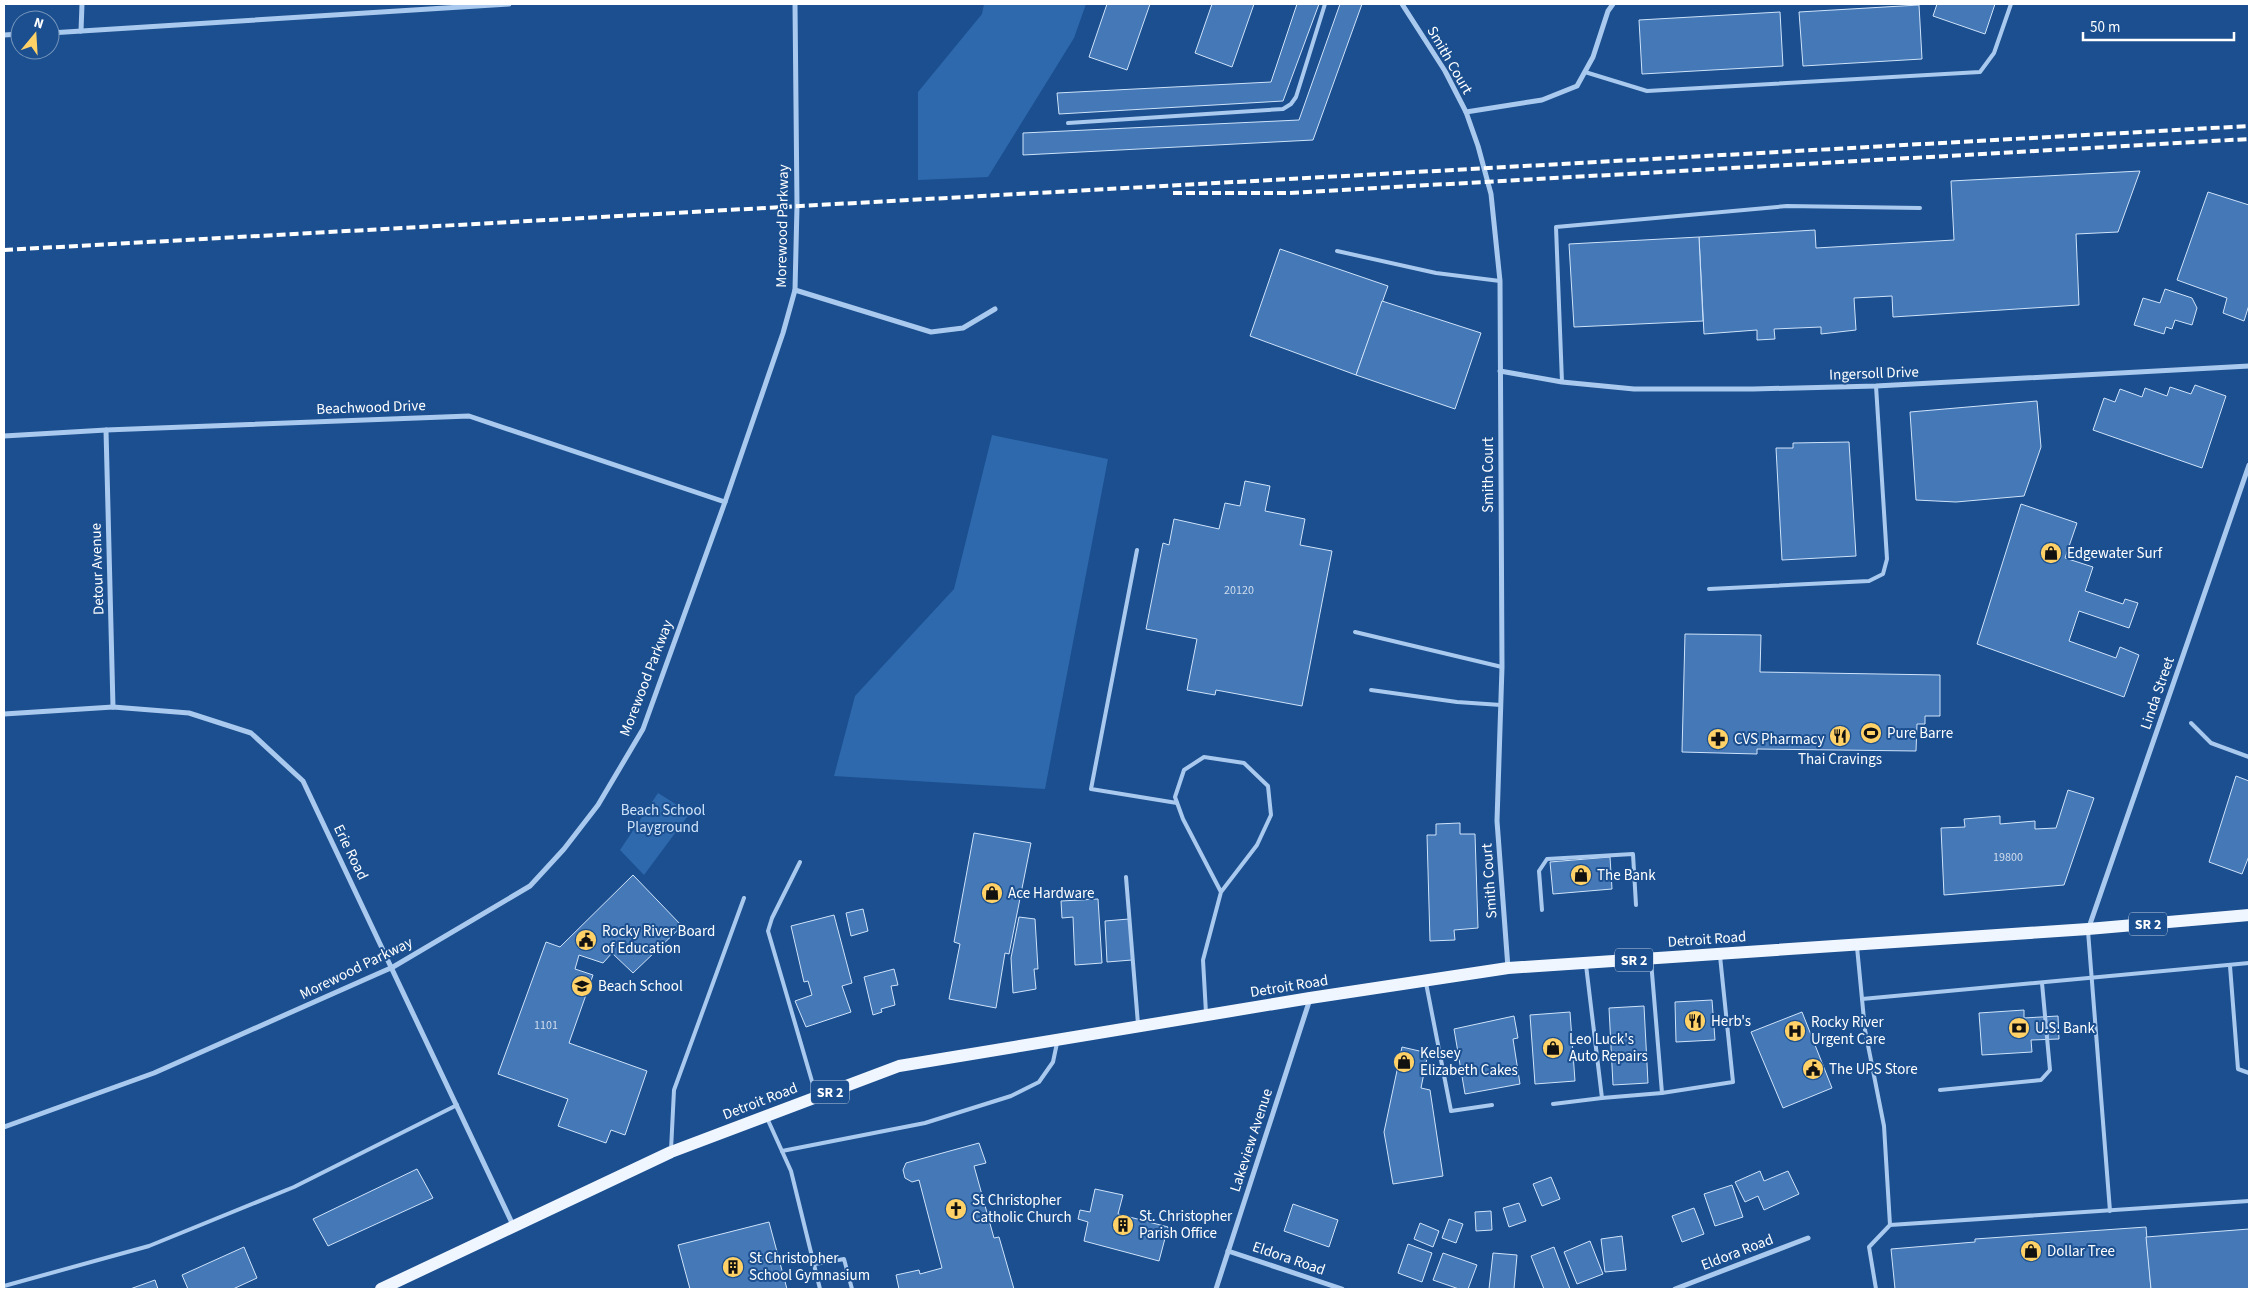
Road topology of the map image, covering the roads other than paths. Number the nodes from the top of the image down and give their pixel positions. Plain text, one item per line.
1 (82, 4) edge
2 (509, 4) edge
3 (795, 4) edge
4 (1325, 4) edge
5 (1402, 4) edge
6 (1613, 4) edge
7 (2011, 4) edge
8 (80, 32) junction
9 (60, 33) edge
10 (1585, 72) junction
11 (1466, 112) junction
12 (1068, 122) dead end
13 (1920, 208) dead end
14 (1336, 251) dead end
15 (1500, 280) junction
16 (795, 290) junction
17 (995, 308) dead end
18 (2249, 366) edge
19 (1500, 371) junction
20 (1562, 382) junction
21 (1876, 386) junction
22 (106, 430) junction
23 (4, 436) edge
24 (2249, 464) edge
25 (725, 502) junction
26 (1137, 550) dead end
27 (1709, 589) dead end
28 (1355, 632) dead end
29 (1502, 667) junction
30 (1371, 690) dead end
31 (1500, 705) junction
32 (113, 707) junction
33 (4, 714) edge
34 (2191, 723) dead end
35 (2249, 757) edge
36 (1177, 803) junction
37 (800, 862) dead end
38 (1126, 876) dead end
39 (1221, 892) junction
40 (744, 898) dead end
41 (1636, 905) dead end
42 (1542, 910) dead end
43 (2249, 915) edge
44 (2088, 929) junction
45 (1857, 945) junction
46 (1720, 954) junction
47 (1651, 959) junction
48 (1586, 963) junction
49 (2249, 964) edge
50 (2230, 966) junction
51 (393, 967) junction
52 (1508, 968) junction
53 (2092, 978) junction
54 (1426, 981) junction
55 (2042, 983) junction
56 (1310, 998) junction
57 (1862, 999) junction
58 (1206, 1015) junction
59 (1138, 1027) junction
60 (1058, 1040) junction
61 (2249, 1073) edge
62 (1940, 1090) dead end
63 (1662, 1093) junction
64 (817, 1097) junction
65 (1602, 1098) junction
66 (457, 1104) junction
67 (1553, 1104) dead end
68 (1492, 1105) dead end
69 (767, 1116) junction
70 (4, 1127) edge
71 (782, 1151) junction
72 (671, 1152) junction
73 (2249, 1201) edge
74 (2110, 1211) junction
75 (513, 1225) junction
76 (1890, 1225) junction
77 (1808, 1238) dead end
78 (1228, 1251) junction
79 (815, 1264) junction
80 (4, 1286) edge
81 (381, 1289) edge
82 (820, 1289) edge
83 (852, 1289) edge
84 (1216, 1289) edge
85 (1342, 1289) edge
86 (1675, 1289) edge
87 (1876, 1289) edge

1 - 8 street
2 - 8 street
3 - 16 street, Morewood Parkway
4 - 12 lane
5 - 11 street, Smith Court
6 - 10 street
7 - 10 lane
8 - 9 street
10 - 11 street
11 - 15 street, Smith Court
13 - 20 lane
14 - 15 lane
15 - 19 street, Smith Court
16 - 17 street
16 - 25 street, Morewood Parkway
18 - 21 street, Ingersoll Drive
19 - 20 street, Ingersoll Drive
19 - 29 street, Smith Court
20 - 21 street, Ingersoll Drive
21 - 27 lane
22 - 23 street, Beachwood Drive
22 - 25 street, Beachwood Drive
22 - 32 street, Detour Avenue
24 - 44 street, Linda Street
25 - 51 street, Morewood Parkway
26 - 36 lane
28 - 29 lane
29 - 31 street, Smith Court
30 - 31 lane
31 - 52 street, Smith Court
32 - 33 street, Erie Road
32 - 51 street, Erie Road
34 - 35 lane
36 - 39 lane
36 - 39 lane
37 - 64 lane
38 - 59 lane
39 - 58 lane
40 - 72 lane
41 - 42 lane
43 - 44 main road, Detroit Road / SR 2
44 - 45 main road, Detroit Road / SR 2
44 - 53 lane
45 - 46 main road, Detroit Road / SR 2
45 - 57 lane
46 - 47 main road, Detroit Road / SR 2
46 - 63 lane
47 - 48 main road, Detroit Road / SR 2
47 - 63 lane
48 - 52 main road, Detroit Road / SR 2
48 - 65 lane
49 - 50 lane
50 - 53 lane
50 - 61 lane
51 - 66 street, Erie Road
51 - 70 street, Morewood Parkway
52 - 54 main road, Detroit Road / SR 2
53 - 55 lane
53 - 74 lane
54 - 56 main road, Detroit Road / SR 2
54 - 68 lane
55 - 57 lane
55 - 62 lane
56 - 58 main road, Detroit Road / SR 2
56 - 78 street, Lakeview Avenue
57 - 76 lane
58 - 59 main road, Detroit Road / SR 2
59 - 60 main road, Detroit Road / SR 2
60 - 64 main road, Detroit Road / SR 2
60 - 71 lane
63 - 65 lane
64 - 69 main road, Detroit Road / SR 2
65 - 67 lane
66 - 75 street, Erie Road
66 - 80 lane
69 - 71 lane
69 - 72 main road, Detroit Road / SR 2
71 - 79 lane
72 - 75 main road, Detroit Road / SR 2
73 - 74 lane
74 - 76 lane
75 - 81 main road, Detroit Road / SR 2
76 - 87 lane
77 - 86 street, Eldora Road
78 - 84 street, Lakeview Avenue
78 - 85 street, Eldora Road
79 - 82 lane
79 - 83 lane

